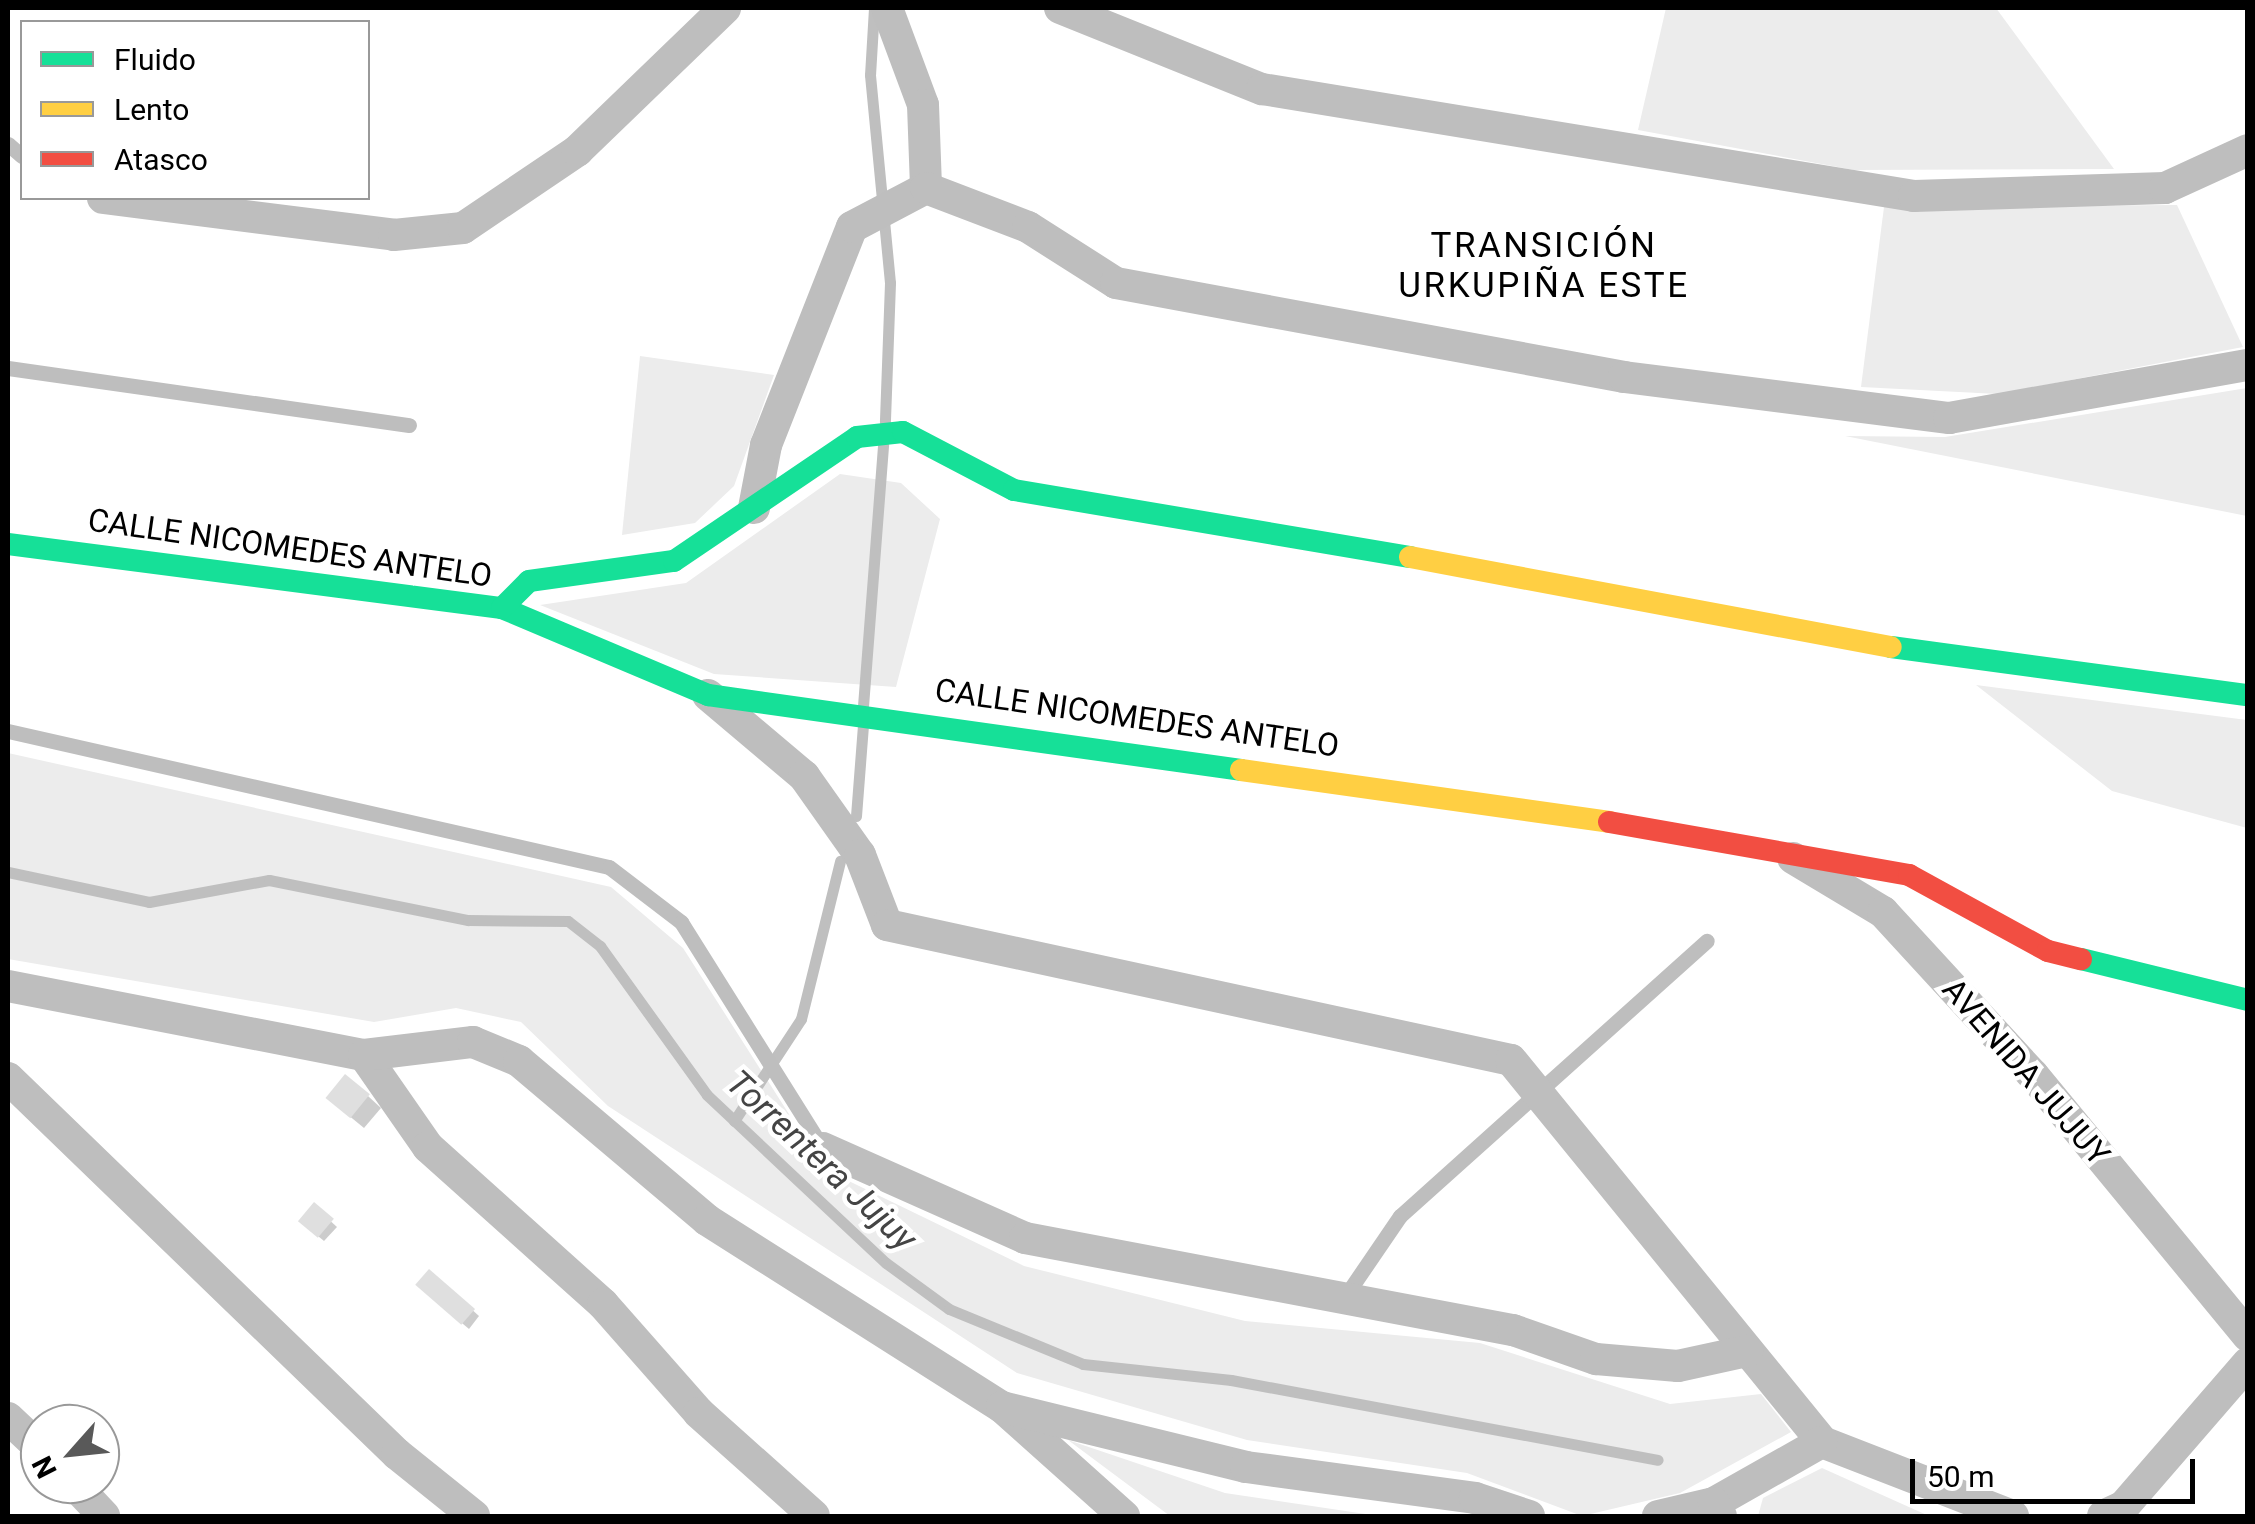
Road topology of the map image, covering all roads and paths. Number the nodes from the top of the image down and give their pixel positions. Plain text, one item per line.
1 (725, 8) edge
2 (888, 8) edge
3 (1060, 8) edge
4 (2248, 150) edge
5 (926, 188) junction
6 (119, 200) edge
7 (2248, 365) edge
8 (8, 368) edge
9 (409, 425) dead end
10 (754, 508) junction
11 (8, 544) edge
12 (502, 608) junction
13 (708, 695) junction
14 (2248, 695) edge
15 (8, 731) edge
16 (1772, 845) junction
17 (1707, 941) dead end
18 (8, 986) edge
19 (2248, 1000) edge
20 (364, 1055) junction
21 (8, 1078) edge
22 (1540, 1096) junction
23 (824, 1148) joint
24 (1344, 1298) junction
25 (2248, 1336) edge
26 (1748, 1352) junction
27 (2248, 1363) edge
28 (1002, 1407) junction
29 (1822, 1442) junction
30 (1718, 1510) edge
31 (474, 1516) edge
32 (814, 1516) edge
33 (1124, 1516) edge
34 (1529, 1516) edge
35 (1658, 1516) edge
36 (2013, 1516) edge
37 (2104, 1516) edge

1 - 6 street
2 - 5 street
3 - 4 street
5 - 7 street
5 - 10 street
8 - 9 lane
10 - 12 street
10 - 14 street
11 - 12 street, CALLE NICOMEDES ANTELO
12 - 13 street, CALLE NICOMEDES ANTELO
13 - 16 street, CALLE NICOMEDES ANTELO
13 - 22 street
15 - 23 lane
16 - 19 street, CALLE NICOMEDES ANTELO
16 - 25 street, AVENIDA JUJUY
17 - 22 lane
18 - 20 street
20 - 28 street
20 - 32 street
21 - 31 street
22 - 24 lane
22 - 26 street
23 - 24 street
24 - 26 street
26 - 29 street
27 - 37 street
28 - 33 street
28 - 34 street
29 - 30 street
29 - 36 street
30 - 35 street

